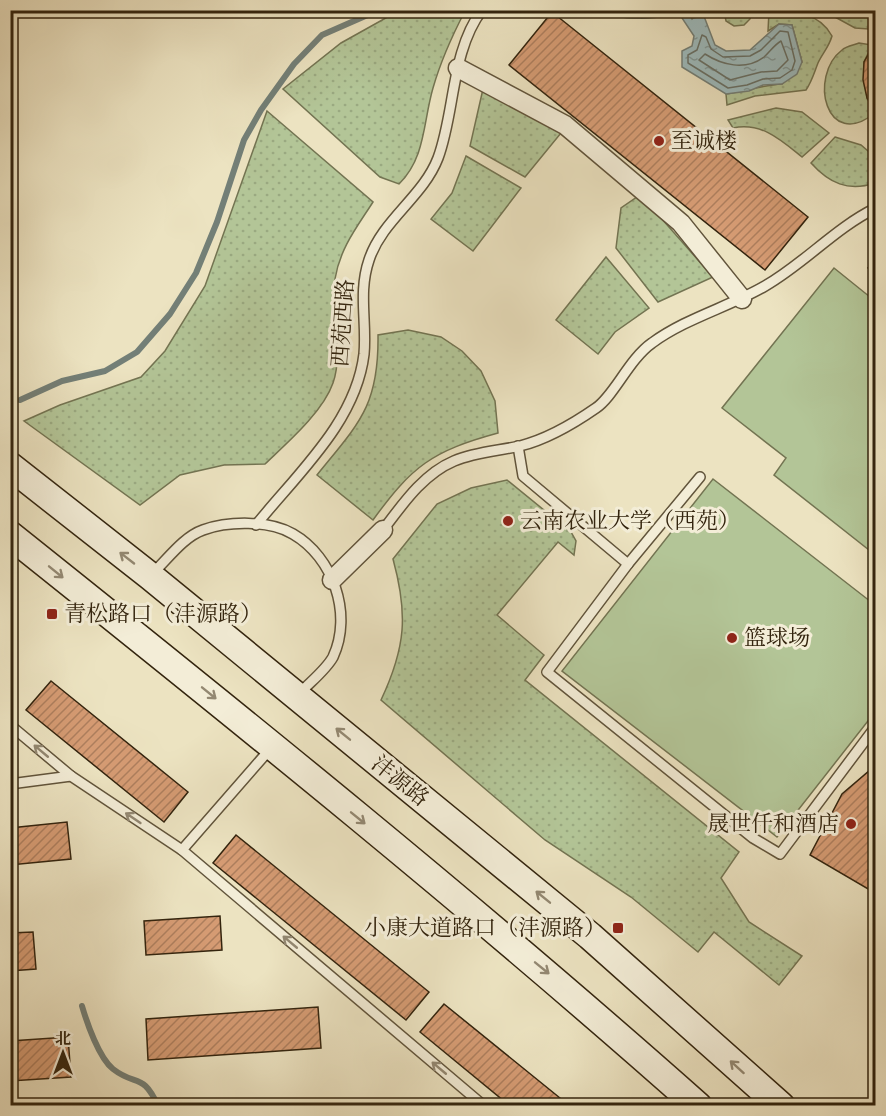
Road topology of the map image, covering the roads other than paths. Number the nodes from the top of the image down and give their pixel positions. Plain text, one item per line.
1 (482, 10) edge
2 (458, 68) junction
3 (876, 208) edge
4 (742, 299) junction
5 (518, 446) junction
6 (10, 466) edge
7 (700, 477) dead end
8 (256, 525) junction
9 (383, 530) joint
10 (10, 535) edge
11 (628, 564) junction
12 (150, 576) junction
13 (333, 580) junction
14 (297, 697) junction
15 (10, 725) edge
16 (876, 726) edge
17 (274, 746) junction
18 (71, 776) junction
19 (10, 784) edge
20 (182, 850) junction
21 (484, 1106) edge
22 (698, 1106) edge
23 (781, 1106) edge

1 - 2 lane, 西苑西路
2 - 4 street
2 - 8 lane, 西苑西路
3 - 4 lane
4 - 5 lane
5 - 9 lane
5 - 11 lane
12 -> 6 main road, 沣源路
7 - 11 lane
8 - 12 lane
8 - 13 lane
9 - 13 street
10 -> 17 main road
11 - 16 lane
12 - 14 main road, 沣源路
13 - 14 lane
23 -> 14 main road, 沣源路
18 -> 15 lane
17 - 20 lane
17 -> 22 main road
18 - 19 lane
20 -> 18 lane
21 -> 20 lane

